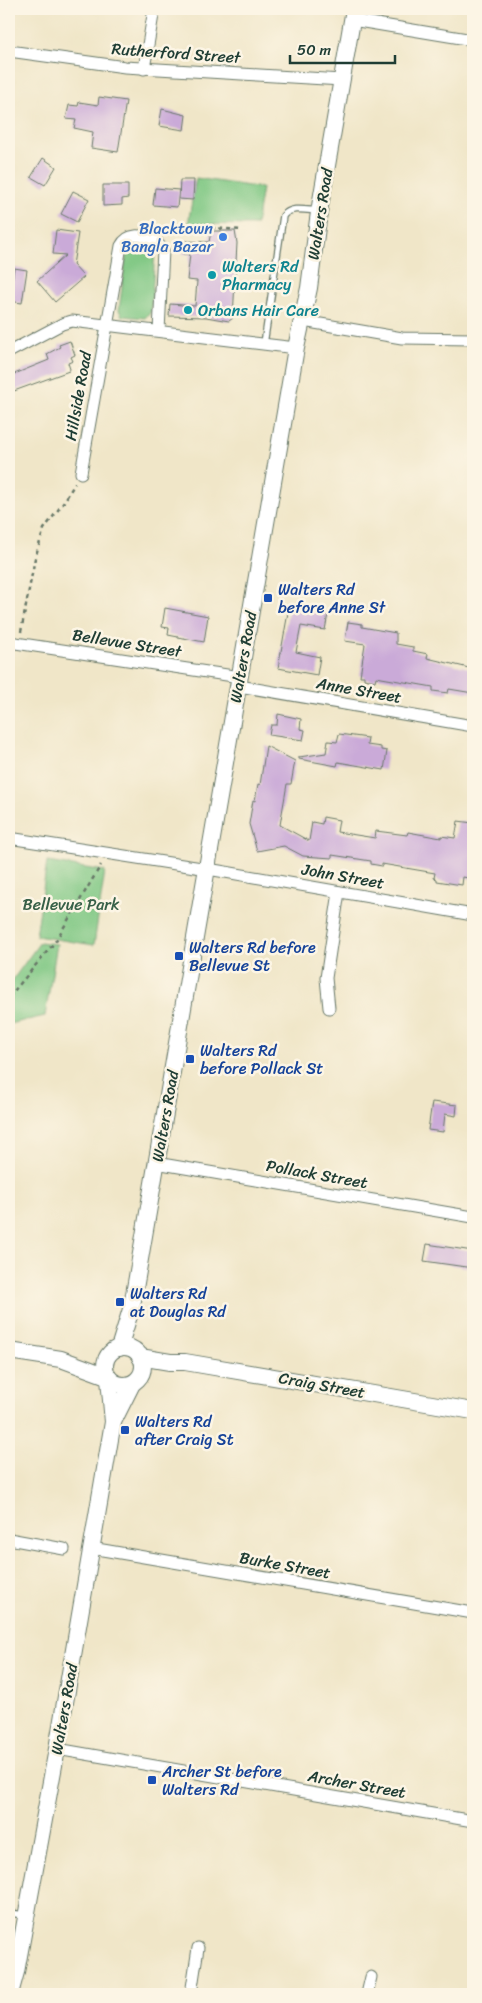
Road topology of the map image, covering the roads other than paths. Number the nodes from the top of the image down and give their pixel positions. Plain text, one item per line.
1 (154, 9) edge
2 (353, 14) edge
3 (473, 40) edge
4 (9, 51) edge
5 (144, 69) junction
6 (342, 80) junction
7 (319, 212) junction
8 (303, 321) junction
9 (106, 324) junction
10 (159, 331) junction
11 (473, 339) edge
12 (264, 344) junction
13 (296, 348) junction
14 (9, 352) edge
15 (81, 473) road end
16 (14, 643) edge
17 (239, 681) junction
18 (473, 726) edge
19 (9, 838) edge
20 (208, 869) junction
21 (339, 892) junction
22 (473, 915) edge
23 (329, 1008) dead end
24 (156, 1163) junction
25 (473, 1217) edge
26 (132, 1306) junction
27 (9, 1351) edge
28 (113, 1352) junction
29 (138, 1355) junction
30 (61, 1359) junction
31 (170, 1362) junction
32 (108, 1377) junction
33 (136, 1380) junction
34 (473, 1411) edge
35 (113, 1422) junction
36 (9, 1539) edge
37 (91, 1548) junction
38 (64, 1549) dead end
39 (473, 1613) edge
40 (57, 1749) junction
41 (473, 1821) edge
42 (9, 1913) edge
43 (27, 1915) junction
44 (198, 1948) dead end
45 (371, 1977) dead end
46 (10, 1994) edge
47 (191, 1994) edge
48 (367, 1994) edge

1 - 5 street
2 - 3 street
2 - 6 main road, Walters Road
4 - 5 street, Rutherford Street
5 - 6 street, Rutherford Street
6 - 7 main road, Walters Road
7 - 8 main road, Walters Road
7 - 12 lane
8 - 11 street
8 - 13 main road, Walters Road
9 - 10 street
9 - 10 street, Hillside Road
9 - 14 street
9 - 15 street, Hillside Road
10 - 12 street
12 - 13 street
13 - 17 main road, Walters Road
16 - 17 street, Bellevue Street
17 - 18 street, Anne Street
17 - 20 main road, Walters Road
19 - 20 street
20 - 21 street, John Street
20 - 24 main road, Walters Road
21 - 22 street, John Street
21 - 23 street
24 - 25 street, Pollack Street
24 - 26 main road, Walters Road
26 - 28 main road, Walters Road
26 - 29 main road, Walters Road
27 - 30 main road
28 - 29 main road
28 - 30 main road
28 - 32 main road
29 - 31 main road, Craig Street
29 - 33 main road
30 - 32 main road
31 - 33 main road, Craig Street
31 - 34 main road, Craig Street
32 - 33 main road
32 - 35 main road, Walters Road
33 - 35 main road, Walters Road
35 - 37 main road, Walters Road
36 - 38 street
37 - 39 street, Burke Street
37 - 40 main road, Walters Road
40 - 41 street, Archer Street
40 - 43 main road, Walters Road
42 - 43 lane
43 - 46 main road, Walters Road
44 - 47 street
45 - 48 street

